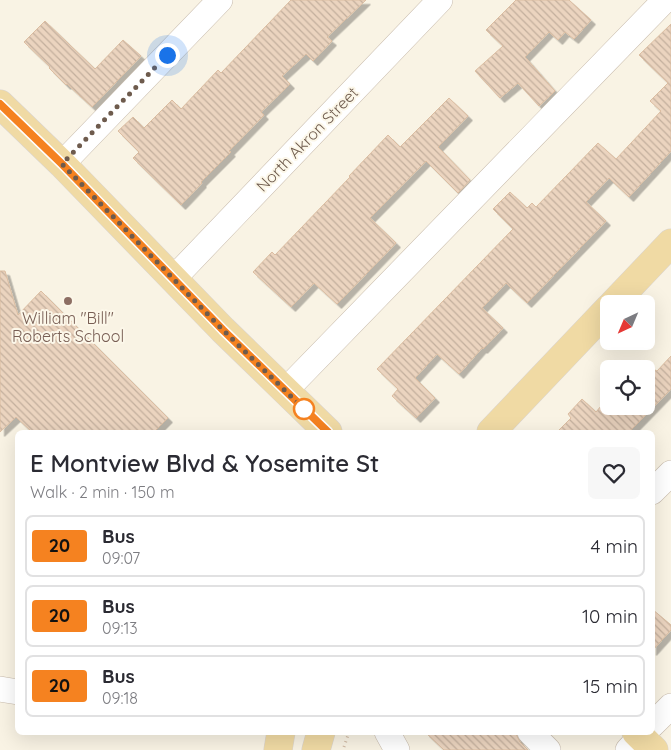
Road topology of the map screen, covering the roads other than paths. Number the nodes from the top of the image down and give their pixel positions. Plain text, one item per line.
1 (220, 0) edge
2 (440, 0) edge
3 (665, 0) edge
4 (0, 104) edge
5 (62, 164) junction
6 (671, 243) edge
7 (174, 278) junction
8 (622, 295) edge
9 (600, 317) edge
10 (285, 391) junction
11 (306, 430) edge
12 (326, 430) edge
13 (493, 430) edge
14 (671, 473) edge
15 (655, 489) edge
16 (0, 689) edge
17 (15, 692) edge
18 (671, 706) edge
19 (655, 724) edge
20 (280, 735) edge
21 (319, 735) edge
22 (388, 735) edge
23 (533, 735) edge
24 (278, 750) edge
25 (316, 750) edge
26 (397, 750) edge
27 (548, 750) edge

1 - 5 street
2 - 7 street, North Akron Street
3 - 10 street
4 - 5 main road
5 - 7 main road
6 - 8 main road
7 - 10 main road
9 - 13 main road
10 - 11 main road
10 - 12 main road
14 - 15 street
16 - 17 street
18 - 19 street
20 - 24 main road
21 - 25 main road
22 - 26 street
23 - 27 street

